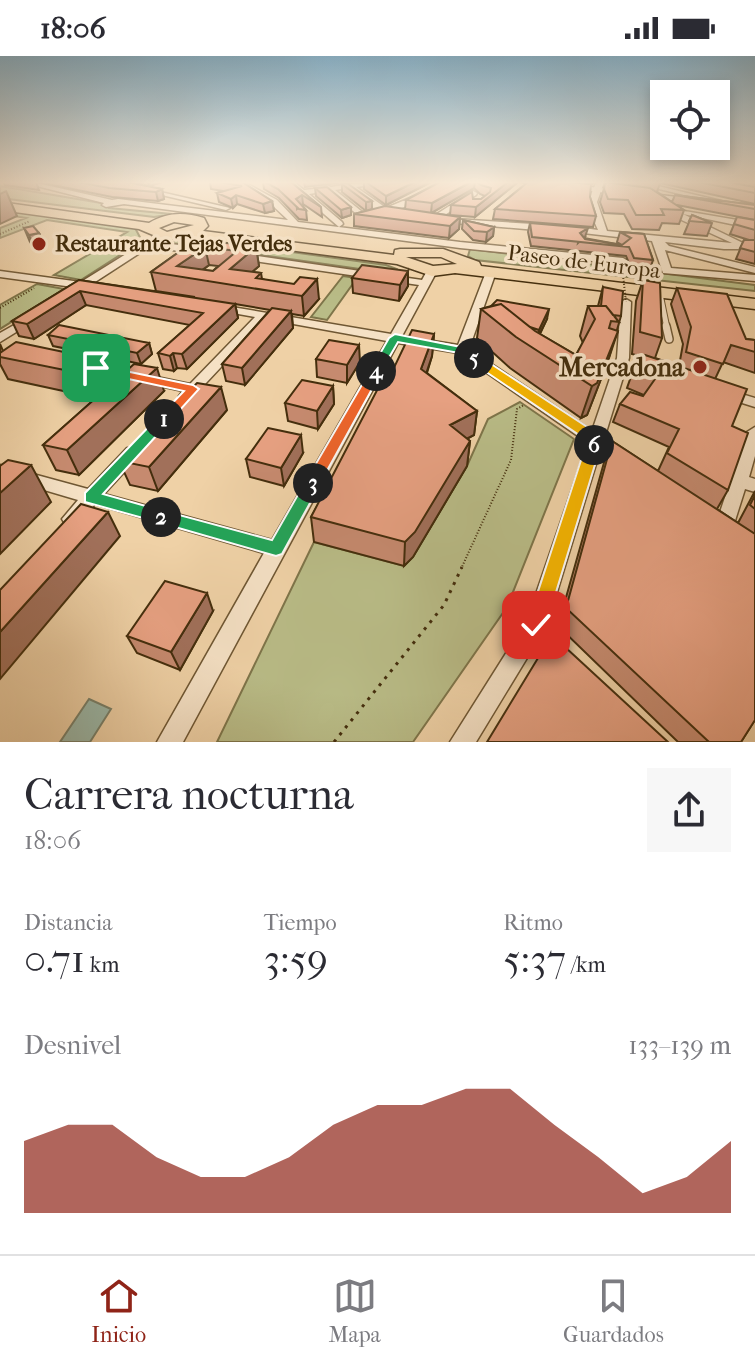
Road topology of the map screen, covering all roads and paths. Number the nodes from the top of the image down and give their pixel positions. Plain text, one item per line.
1 (45, 214) edge
2 (60, 214) edge
3 (80, 214) edge
4 (171, 214) edge
5 (231, 214) edge
6 (286, 214) edge
7 (320, 214) edge
8 (359, 214) edge
9 (377, 214) edge
10 (401, 214) edge
11 (443, 214) edge
12 (596, 214) edge
13 (674, 214) edge
14 (692, 214) edge
15 (409, 215) edge
16 (488, 215) dead end
17 (177, 216) junction
18 (228, 216) junction
19 (311, 216) dead end
20 (363, 217) junction
21 (421, 217) edge
22 (433, 219) junction
23 (687, 222) junction
24 (199, 224) junction
25 (477, 224) junction
26 (297, 225) junction
27 (755, 226) edge
28 (329, 227) junction
29 (582, 230) junction
30 (156, 232) junction
31 (0, 234) edge
32 (610, 234) junction
33 (551, 241) edge
34 (677, 241) junction
35 (660, 243) junction
36 (148, 244) junction
37 (748, 247) edge
38 (213, 253) edge
39 (454, 254) junction
40 (229, 255) edge
41 (555, 256) junction
42 (422, 257) junction
43 (592, 260) junction
44 (726, 263) junction
45 (622, 266) junction
46 (755, 270) edge
47 (491, 272) junction
48 (0, 274) edge
49 (428, 277) junction
50 (755, 278) edge
51 (83, 285) junction
52 (38, 286) dead end
53 (97, 287) edge
54 (628, 293) junction
55 (660, 294) junction
56 (755, 297) edge
57 (60, 300) edge
58 (755, 304) edge
59 (200, 305) edge
60 (0, 308) edge
61 (36, 315) edge
62 (263, 316) junction
63 (0, 338) edge
64 (395, 338) junction
65 (669, 339) dead end
66 (0, 347) edge
67 (462, 350) junction
68 (15, 351) edge
69 (74, 363) edge
70 (711, 388) edge
71 (193, 389) junction
72 (536, 399) junction
73 (755, 403) edge
74 (172, 411) edge
75 (755, 432) edge
76 (596, 439) junction
77 (142, 443) edge
78 (638, 470) edge
79 (0, 471) edge
80 (747, 483) edge
81 (91, 497) junction
82 (723, 527) edge
83 (61, 531) edge
84 (276, 549) junction
85 (536, 625) junction
86 (558, 646) edge
87 (169, 742) edge
88 (334, 742) edge
89 (462, 742) edge

1 - 31 path
2 - 30 main road
3 - 17 main road
4 - 17 street
5 - 18 street
6 - 26 street
7 - 28 street
8 - 20 street
9 - 20 street
10 - 15 street
11 - 22 street
12 - 32 street
13 - 23 street
14 - 27 street
16 - 25 street
17 - 24 main road
17 - 30 main road
18 - 24 street
18 - 26 street
19 - 28 street
20 - 28 street
21 - 22 street
22 - 25 street
23 - 34 street
23 - 37 street
24 - 30 main road
24 - 42 main road
25 - 29 street
25 - 39 street
26 - 28 street
28 - 39 street
29 - 32 street
29 - 43 street
30 - 36 street
32 - 35 street
32 - 45 street
33 - 41 street
34 - 35 street
34 - 37 street
35 - 44 street
35 - 50 street
36 - 38 street
36 - 51 street
37 - 44 street
39 - 41 street
39 - 42 main road
39 - 47 main road, Paseo de Europa
39 - 49 main road
39 - 54 main road, Paseo de Europa
40 - 49 street
41 - 43 street
42 - 49 main road
43 - 45 street
44 - 46 street
45 - 54 path, bridge
45 - 54 path
47 - 55 main road, Paseo de Europa
47 - 67 street
48 - 51 street
49 - 64 street
51 - 53 street
51 - 57 street
52 - 60 path
54 - 56 main road, Paseo de Europa
54 - 76 street
55 - 58 main road, Paseo de Europa
55 - 65 lane
59 - 62 street
61 - 63 street
62 - 64 street
62 - 71 street
64 - 67 street
64 - 84 street
66 - 68 street
67 - 72 street
69 - 71 street
70 - 73 street
71 - 74 street
72 - 76 street
72 - 88 path
75 - 80 street
76 - 78 street
76 - 85 street
77 - 81 street
79 - 81 street
80 - 82 street
81 - 83 street
81 - 84 street
84 - 87 street
85 - 86 street
85 - 89 street

